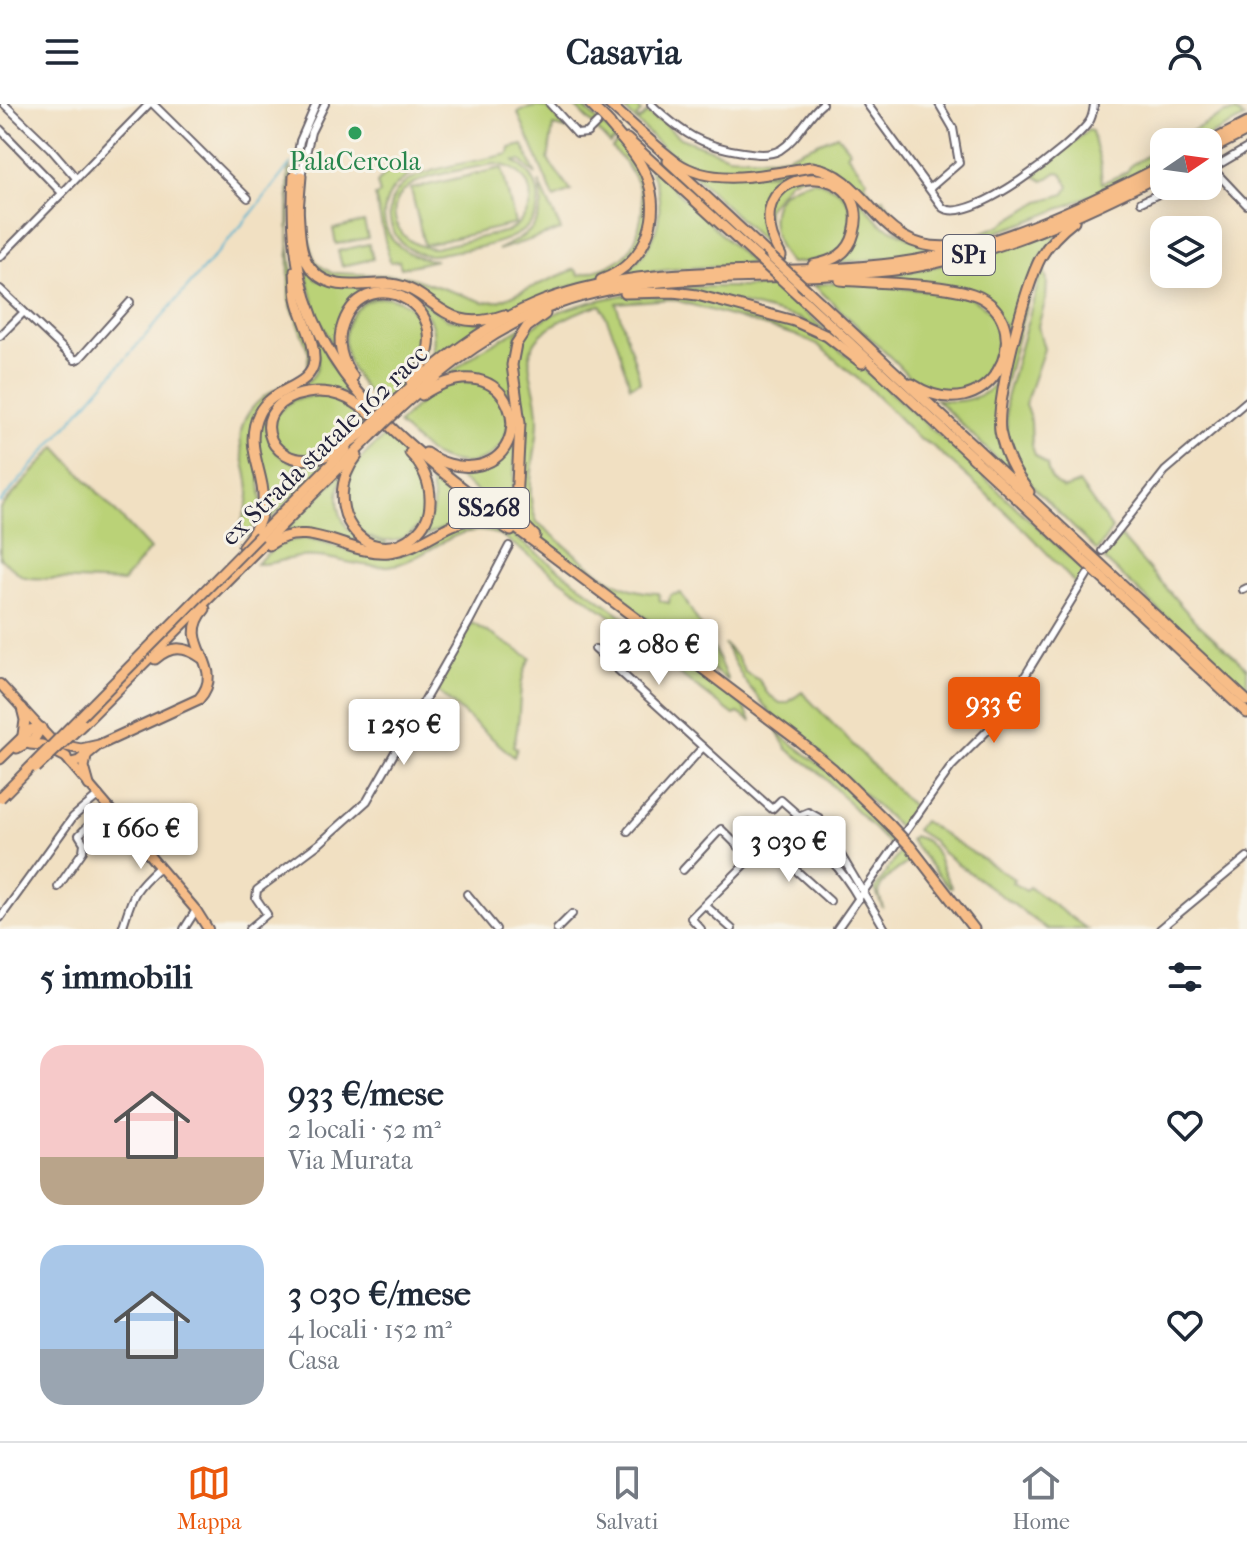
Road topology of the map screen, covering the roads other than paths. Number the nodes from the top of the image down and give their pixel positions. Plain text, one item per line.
1 (4, 104) edge
2 (151, 104) edge
3 (316, 104) edge
4 (325, 104) edge
5 (550, 104) edge
6 (590, 104) edge
7 (608, 104) edge
8 (651, 104) edge
9 (822, 104) edge
10 (867, 104) edge
11 (939, 104) edge
12 (1094, 104) edge
13 (602, 122) junction
14 (0, 129) edge
15 (1244, 129) edge
16 (1222, 138) edge
17 (1222, 142) edge
18 (1247, 148) edge
19 (1222, 163) edge
20 (1150, 172) edge
21 (297, 176) junction
22 (76, 178) junction
23 (1150, 180) edge
24 (1222, 181) edge
25 (930, 188) junction
26 (62, 193) junction
27 (248, 198) dead end
28 (1150, 198) edge
29 (1141, 202) dead end
30 (1247, 205) edge
31 (298, 208) junction
32 (1081, 215) junction
33 (1020, 230) junction
34 (292, 237) junction
35 (0, 257) edge
36 (776, 257) junction
37 (297, 258) junction
38 (758, 274) junction
39 (817, 277) junction
40 (0, 289) edge
41 (808, 289) junction
42 (602, 291) junction
43 (561, 295) junction
44 (583, 296) junction
45 (130, 302) dead end
46 (541, 302) junction
47 (24, 312) junction
48 (0, 336) edge
49 (893, 372) junction
50 (1247, 401) edge
51 (396, 406) junction
52 (374, 412) junction
53 (936, 425) junction
54 (389, 427) junction
55 (368, 433) junction
56 (399, 437) junction
57 (1043, 511) junction
58 (257, 534) junction
59 (509, 546) dead end
60 (1102, 551) dead end
61 (563, 564) junction
62 (242, 565) junction
63 (1087, 575) dead end
64 (579, 576) junction
65 (595, 649) dead end
66 (205, 660) junction
67 (2, 689) edge
68 (1247, 701) edge
69 (22, 708) junction
70 (1247, 713) edge
71 (83, 724) junction
72 (40, 727) junction
73 (25, 740) junction
74 (55, 743) junction
75 (703, 747) junction
76 (83, 753) junction
77 (4, 756) edge
78 (68, 760) junction
79 (89, 785) junction
80 (99, 795) junction
81 (0, 798) edge
82 (0, 805) edge
83 (108, 806) junction
84 (798, 815) junction
85 (791, 823) junction
86 (628, 831) dead end
87 (768, 845) junction
88 (1247, 857) edge
89 (752, 860) junction
90 (159, 867) junction
91 (683, 870) dead end
92 (58, 887) dead end
93 (467, 894) dead end
94 (862, 895) junction
95 (830, 901) dead end
96 (705, 905) junction
97 (196, 910) junction
98 (572, 914) dead end
99 (0, 918) edge
100 (122, 929) edge
101 (184, 929) edge
102 (208, 929) edge
103 (249, 929) edge
104 (496, 929) edge
105 (557, 929) edge
106 (701, 929) edge
107 (732, 929) edge
108 (837, 929) edge
109 (885, 929) edge
110 (974, 929) edge
111 (1160, 929) edge

1 - 22 street
2 - 22 street
2 - 27 street
3 - 21 street
4 - 21 street
5 - 13 street
6 - 13 highway
7 - 33 highway
7 - 36 highway
8 - 9 street
10 - 25 street
11 - 25 street
12 - 25 street
13 - 43 highway
13 - 53 highway, bridge
14 - 26 street
15 - 16 highway
15 - 17 highway
18 - 19 street
20 - 33 highway, SP1
21 - 31 highway, SS268
21 - 34 highway, SS268
22 - 26 street
23 - 32 highway, SP1
24 - 30 street
26 - 35 street
28 - 29 street
31 - 37 highway, SS268
31 - 46 highway
32 - 39 highway, SP1
32 - 57 highway
33 - 38 highway, SP1
34 - 37 highway, SS268
34 - 58 highway
36 - 38 highway
36 - 41 highway, bridge
36 - 41 highway, bridge
37 - 52 highway, SS268
38 - 39 highway, SP1
38 - 42 highway, ex Strada statale 162 racc
38 - 43 highway, ex Strada statale 162 racc
39 - 49 highway
40 - 47 street
41 - 49 highway
42 - 44 highway, ex Strada statale 162 racc
42 - 53 highway
43 - 46 highway, ex Strada statale 162 racc
44 - 51 highway, ex Strada statale 162 racc
44 - 64 highway
45 - 47 street
46 - 51 highway, ex Strada statale 162 racc
47 - 48 street
49 - 57 highway
50 - 60 street
51 - 52 highway
51 - 54 highway
51 - 55 highway, ex Strada statale 162 racc, bridge
52 - 54 highway, SS268
53 - 70 highway
54 - 55 highway
54 - 56 highway, SS268
55 - 56 highway
55 - 58 highway, ex Strada statale 162 racc
55 - 62 highway, ex Strada statale 162 racc
56 - 61 highway, SS268
57 - 68 highway
58 - 81 highway, ex Strada statale 162 racc, bridge
59 - 103 street
61 - 62 highway
61 - 64 highway, SS268
62 - 66 highway
62 - 71 highway, ex Strada statale 162 racc
63 - 94 street
64 - 110 highway, SS268, bridge
65 - 75 street
66 - 71 highway
66 - 76 highway
67 - 69 main road
69 - 72 main road
69 - 73 highway
71 - 82 highway, ex Strada statale 162 racc, bridge
72 - 73 highway
72 - 74 main road
73 - 77 highway
73 - 78 highway
74 - 76 highway
74 - 78 main road
75 - 84 street
75 - 86 street
76 - 78 highway
76 - 79 highway
78 - 79 main road
79 - 80 main road
80 - 83 main road
80 - 99 street
83 - 90 main road
83 - 92 street
84 - 85 street
84 - 94 street
85 - 87 street
85 - 94 street
87 - 89 street
87 - 95 street
88 - 111 street
89 - 91 street
89 - 96 street
90 - 97 main road
90 - 100 street
93 - 104 street
94 - 108 street
94 - 109 street
96 - 106 street
96 - 107 street
97 - 101 street
97 - 102 main road
98 - 105 street

